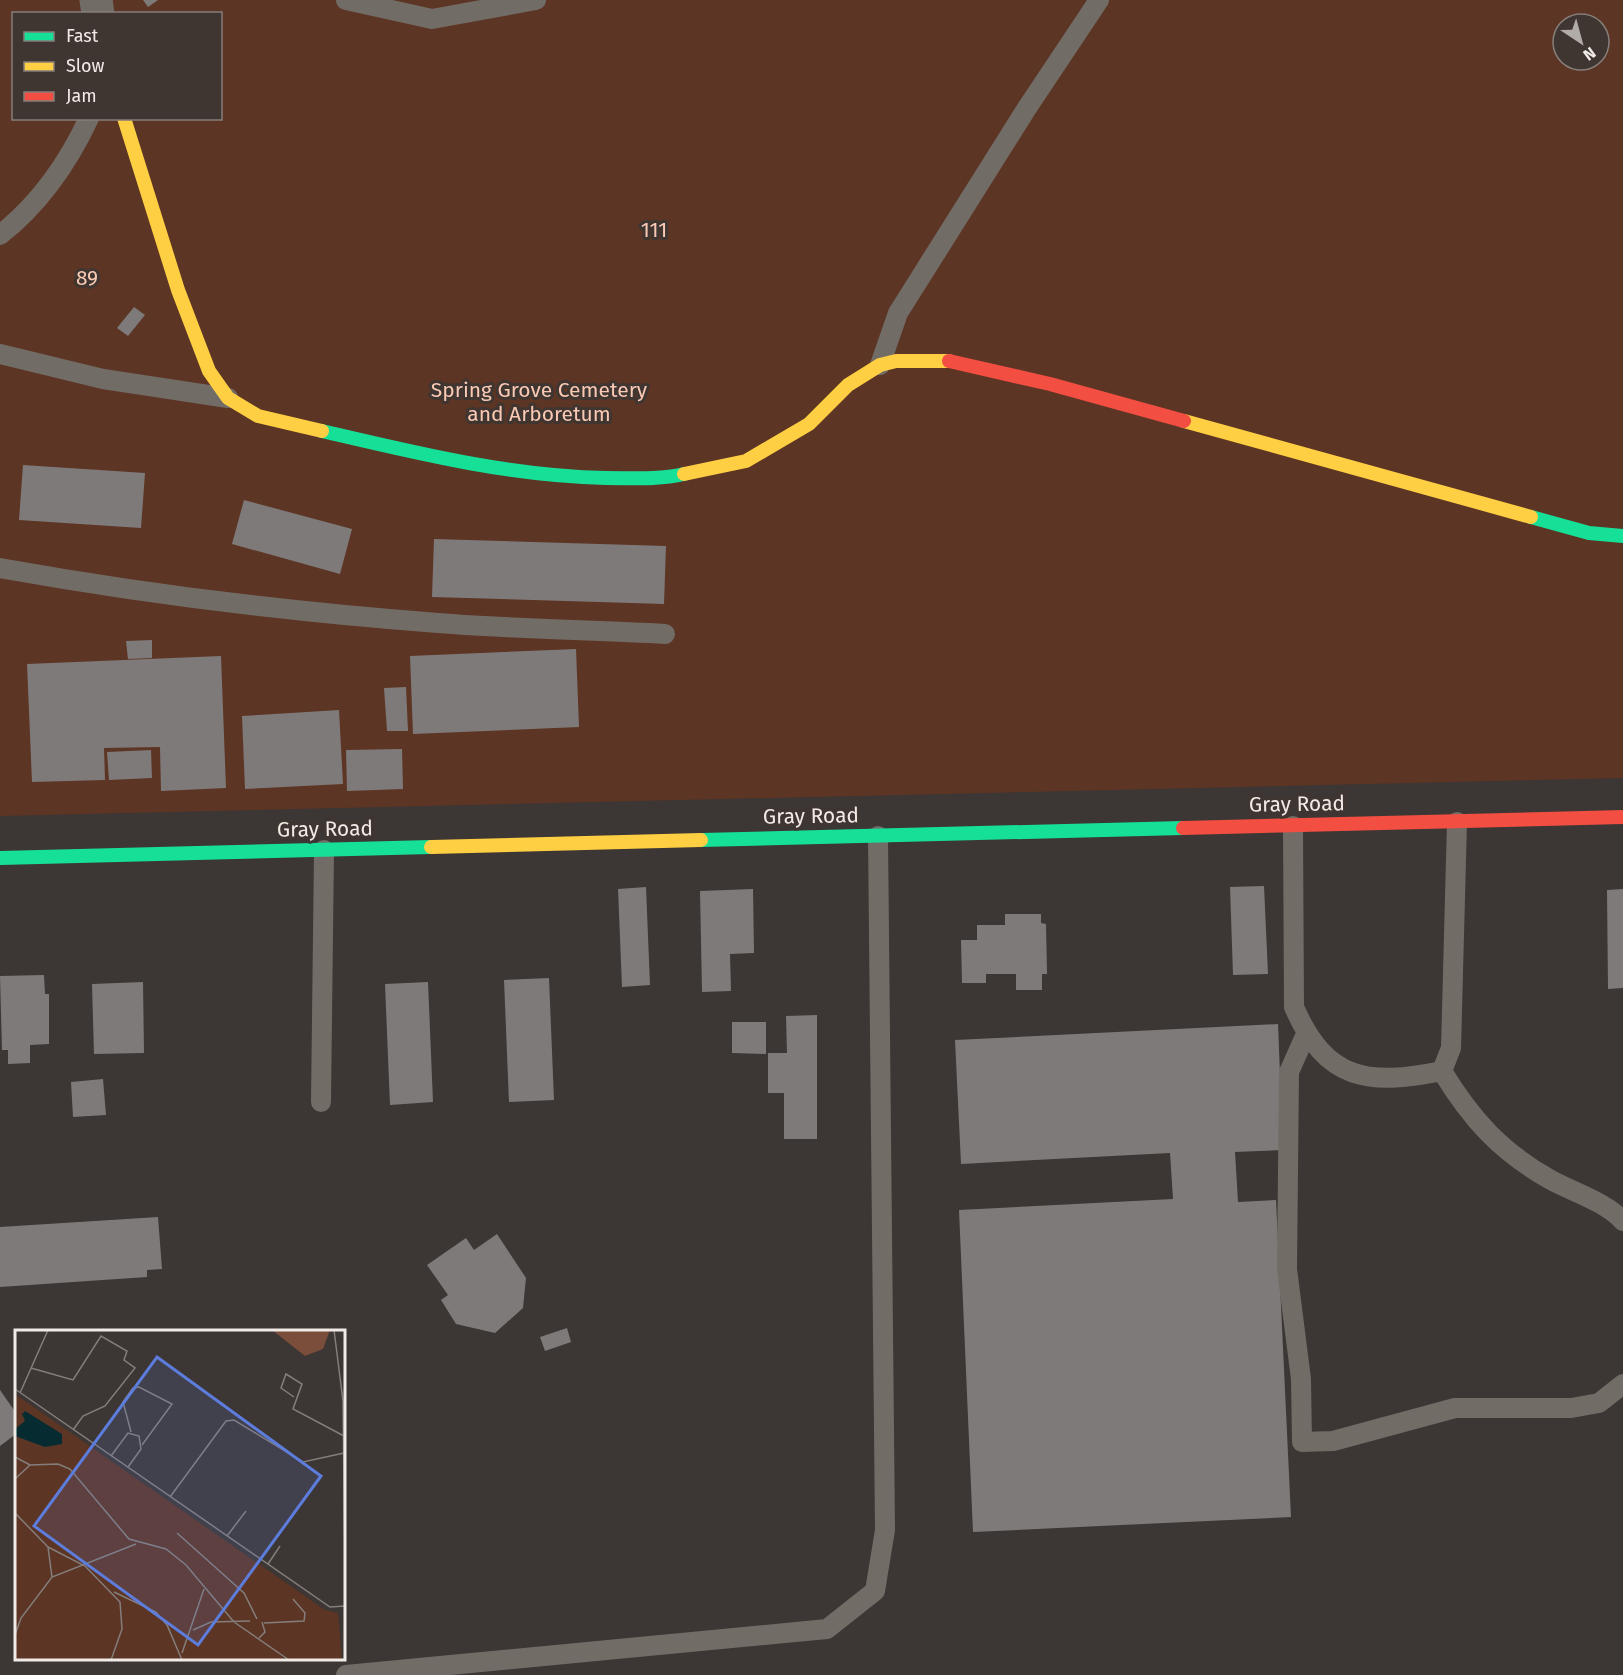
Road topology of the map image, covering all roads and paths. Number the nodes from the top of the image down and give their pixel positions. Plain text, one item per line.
1 (346, 0) edge
2 (536, 0) edge
3 (1099, 0) edge
4 (88, 120) edge
5 (125, 120) edge
6 (0, 235) edge
7 (0, 354) edge
8 (880, 365) junction
9 (228, 398) junction
10 (1623, 536) edge
11 (0, 568) edge
12 (665, 634) dead end
13 (1623, 817) edge
14 (1457, 822) junction
15 (1293, 826) junction
16 (878, 836) junction
17 (324, 850) junction
18 (0, 858) edge
19 (1306, 1034) junction
20 (1442, 1071) junction
21 (321, 1102) dead end
22 (1623, 1221) edge
23 (1623, 1384) edge
24 (346, 1675) edge

1 - 2 lane
3 - 8 lane
4 - 6 lane
5 - 9 street
7 - 9 lane
8 - 9 street
8 - 10 street
11 - 12 lane
13 - 14 street, Gray Road
14 - 15 street, Gray Road
14 - 20 lane
15 - 16 street, Gray Road
15 - 19 lane
16 - 17 street, Gray Road
16 - 24 lane
17 - 18 street, Gray Road
17 - 21 lane
19 - 20 lane
19 - 23 lane
20 - 22 lane

